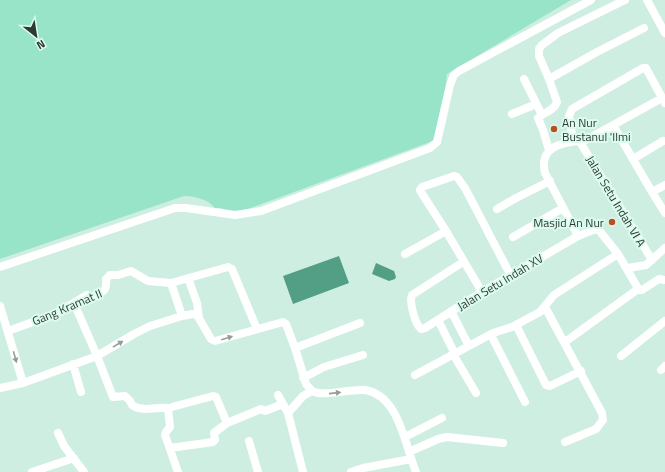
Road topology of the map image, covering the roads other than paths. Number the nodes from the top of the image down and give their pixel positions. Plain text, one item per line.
1 (591, 0) edge
2 (625, 0) edge
3 (647, 0) edge
4 (644, 28) dead end
5 (665, 33) edge
6 (524, 79) dead end
7 (549, 79) junction
8 (664, 100) edge
9 (536, 104) junction
10 (512, 114) dead end
11 (542, 115) junction
12 (613, 125) junction
13 (663, 141) dead end
14 (577, 142) junction
15 (549, 150) junction
16 (633, 159) junction
17 (550, 181) junction
18 (665, 185) edge
19 (652, 192) junction
20 (563, 208) junction
21 (497, 209) dead end
22 (665, 213) edge
23 (446, 231) junction
24 (578, 236) junction
25 (513, 237) dead end
26 (665, 248) edge
27 (405, 254) dead end
28 (618, 254) junction
29 (652, 260) junction
30 (463, 262) junction
31 (0, 267) edge
32 (628, 268) junction
33 (511, 276) junction
34 (188, 278) junction
35 (665, 280) edge
36 (171, 283) junction
37 (638, 289) junction
38 (482, 292) junction
39 (74, 303) junction
40 (0, 306) edge
41 (545, 307) junction
42 (452, 312) junction
43 (182, 316) junction
44 (199, 317) junction
45 (438, 320) junction
46 (665, 321) edge
47 (360, 323) dead end
48 (516, 325) junction
49 (257, 329) junction
50 (8, 331) junction
51 (491, 335) junction
52 (565, 342) junction
53 (469, 346) junction
54 (295, 348) junction
55 (454, 354) junction
56 (363, 355) dead end
57 (97, 356) junction
58 (620, 356) dead end
59 (73, 364) junction
60 (581, 371) junction
61 (415, 375) dead end
62 (303, 378) junction
63 (23, 383) junction
64 (0, 388) edge
65 (312, 391) junction
66 (81, 392) dead end
67 (476, 393) dead end
68 (278, 396) dead end
69 (525, 402) dead end
70 (283, 404) junction
71 (169, 408) junction
72 (288, 413) junction
73 (442, 418) dead end
74 (227, 423) junction
75 (58, 433) dead end
76 (405, 438) junction
77 (249, 441) dead end
78 (565, 442) dead end
79 (503, 443) dead end
80 (170, 448) junction
81 (410, 456) junction
82 (74, 458) junction
83 (32, 472) edge
84 (84, 472) edge
85 (178, 472) edge
86 (258, 472) edge
87 (303, 472) edge
88 (351, 472) edge
89 (416, 472) edge

1 - 31 street
2 - 7 street
3 - 5 street
4 - 7 street
6 - 9 street
7 - 11 street
8 - 12 street
8 - 14 street
9 - 10 street
9 - 11 street
11 - 15 street
12 - 14 street
12 - 16 street
13 - 16 street
14 - 15 street
14 - 29 street, Jalan Setu Indah VI A
15 - 17 street
16 - 19 street
17 - 20 street
17 - 21 street
18 - 19 street
19 - 22 street
20 - 24 street
20 - 25 street
23 - 27 street
23 - 30 street
23 - 33 street
24 - 28 street, Jalan Setu Indah XV
24 - 33 street, Jalan Setu Indah XV
26 - 29 street
28 - 32 street
28 - 41 street
29 - 32 street
30 - 38 street
30 - 45 street, Jalan Setu Indah XV
32 - 37 street
33 - 38 street, Jalan Setu Indah XV
34 - 36 street, Gang Kramat II
34 - 44 street
34 - 49 street, Gang Kramat II
35 - 37 street
36 - 39 street, Gang Kramat II
36 - 43 street
37 - 52 street
38 - 42 street, Jalan Setu Indah XV
39 - 50 street, Gang Kramat II
39 - 57 street
40 - 50 street
41 - 48 street
41 - 52 street
42 - 45 street, Jalan Setu Indah XV
42 - 53 street
43 - 44 street
57 -> 43 street
44 -> 49 street
45 - 55 street
46 - 58 street
47 - 54 street
48 - 51 street
48 - 60 street
49 - 54 street
50 -> 63 street
51 - 53 street
51 - 69 street
52 - 60 street
53 - 55 street
54 - 62 street
55 - 61 street
55 - 67 street
56 - 62 street
57 - 59 street
57 - 71 street
59 - 63 street
59 - 66 street
60 - 78 street
62 - 65 street
63 - 64 street
65 - 72 street
65 -> 76 street
68 - 70 street
70 - 72 street
70 - 74 street
71 - 74 street
71 - 80 street
72 - 87 street
73 - 76 street
74 - 80 street
75 - 82 street
76 - 81 street
77 - 86 street
79 - 81 street
80 - 85 street
81 - 88 street
81 - 89 street
82 - 83 street
82 - 84 street

